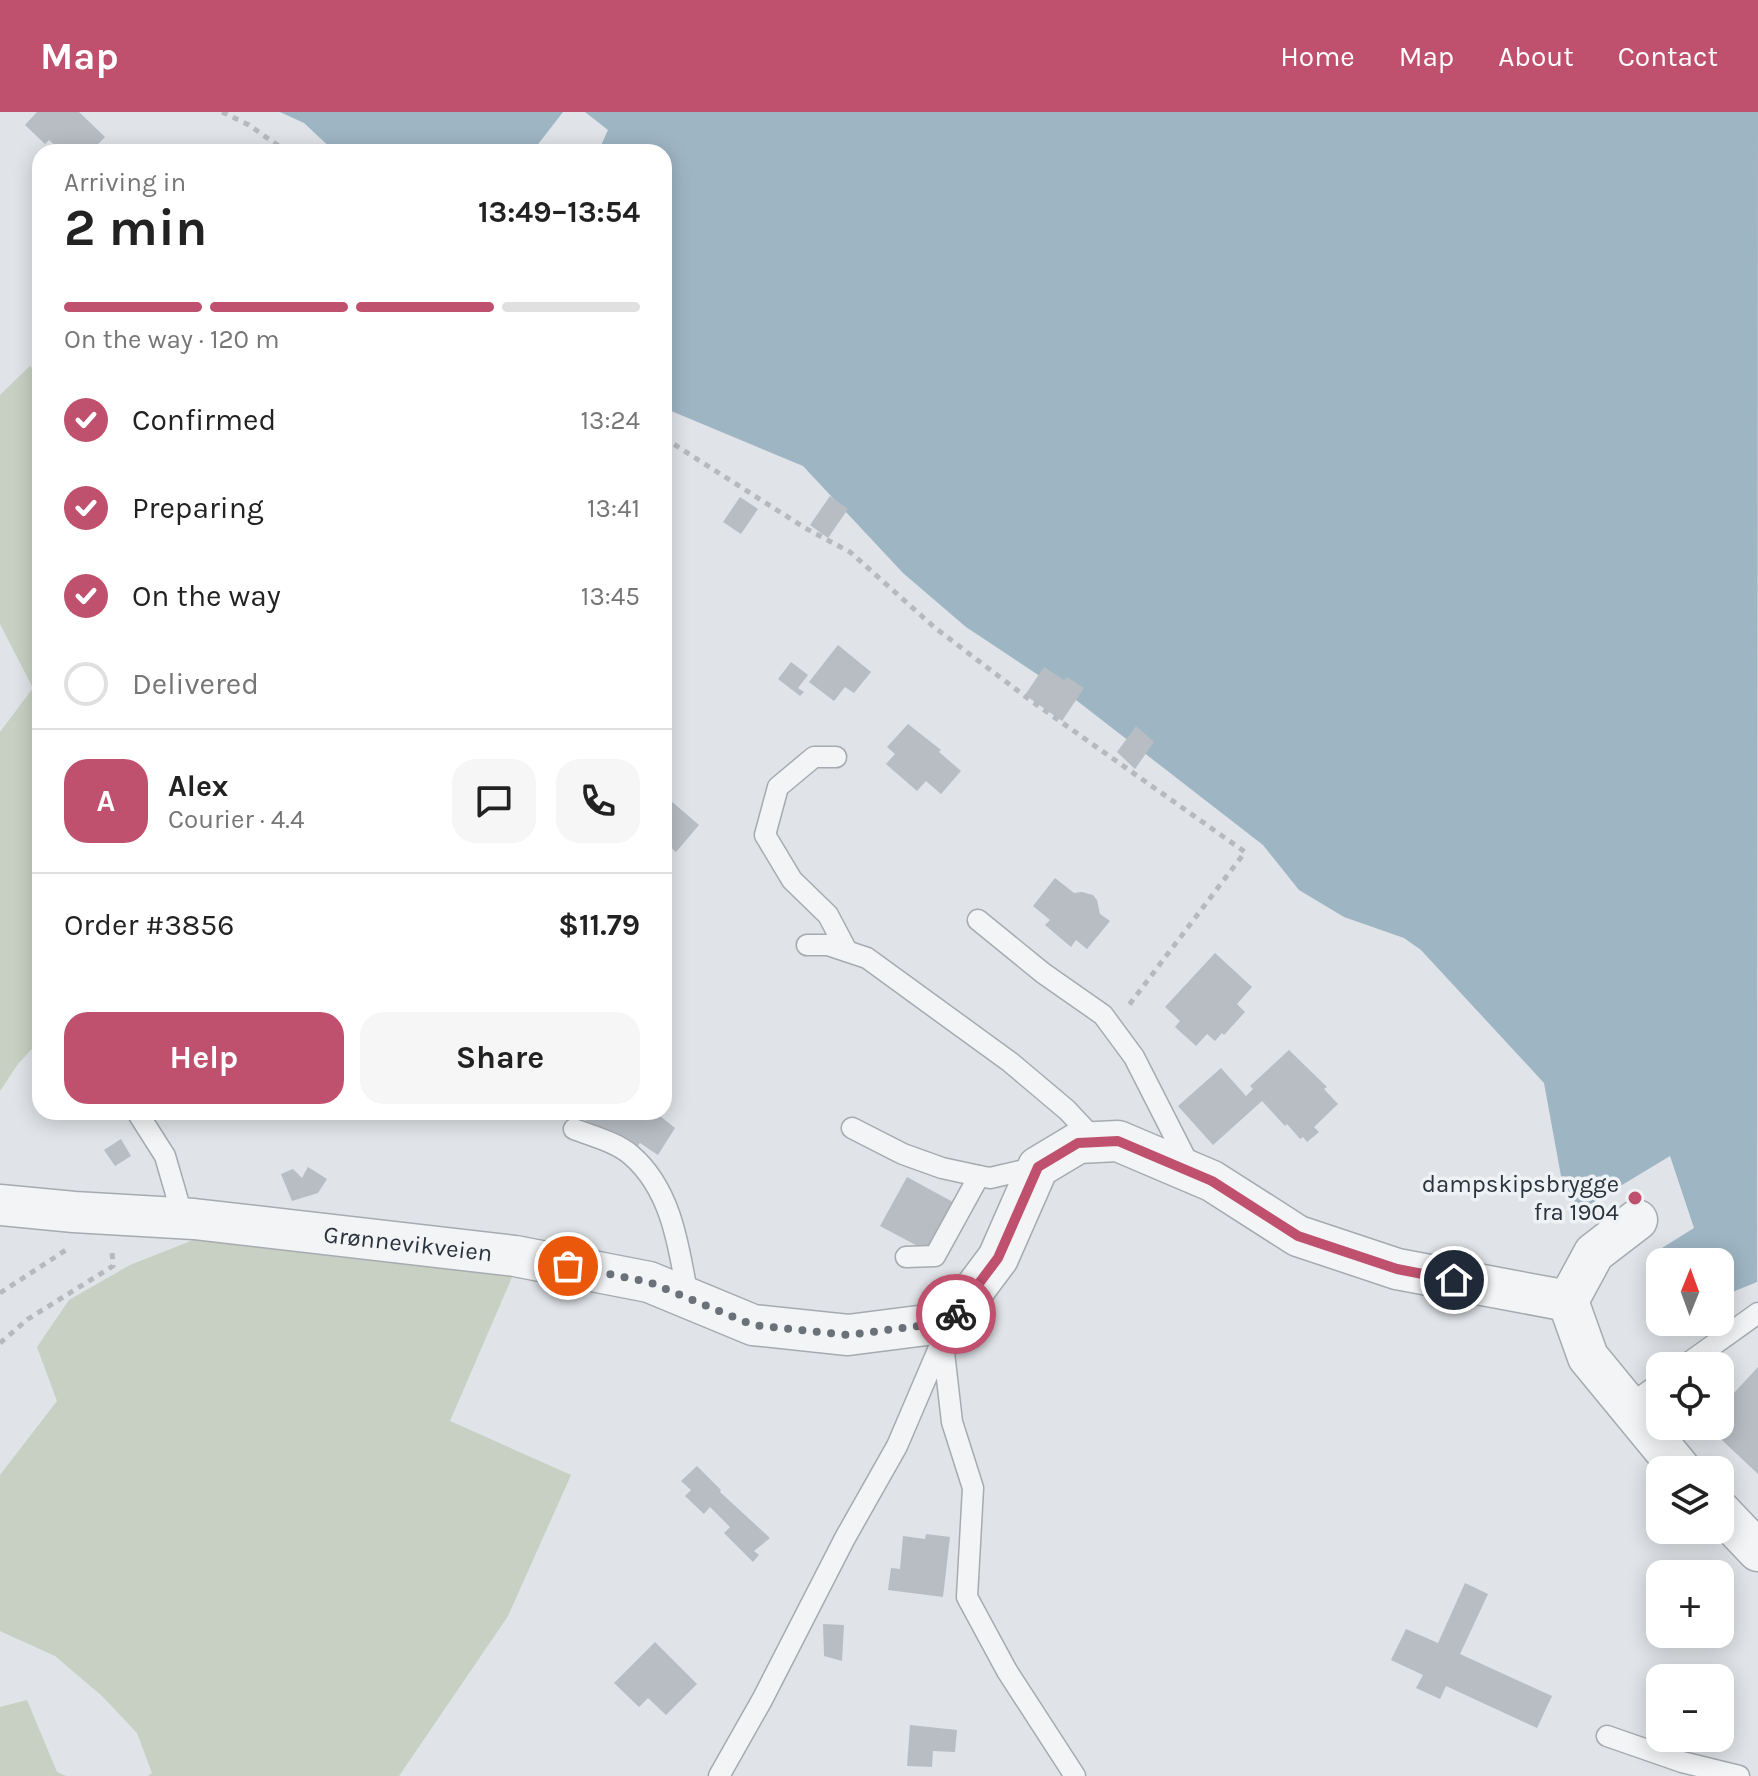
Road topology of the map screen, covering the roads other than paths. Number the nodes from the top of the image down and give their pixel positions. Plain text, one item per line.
1 (836, 757) dead end
2 (978, 920) dead end
3 (807, 945) dead end
4 (847, 951) junction
5 (142, 1120) edge
6 (852, 1128) dead end
7 (574, 1129) dead end
8 (1097, 1142) junction
9 (1038, 1167) junction
10 (1193, 1173) junction
11 (979, 1176) junction
12 (0, 1205) edge
13 (183, 1218) junction
14 (1637, 1220) dead end
15 (906, 1257) dead end
16 (688, 1298) junction
17 (1568, 1301) junction
18 (1758, 1313) edge
19 (947, 1331) junction
20 (1704, 1352) edge
21 (1644, 1394) edge
22 (1674, 1456) edge
23 (1734, 1526) edge
24 (1758, 1551) edge
25 (1607, 1736) dead end
26 (719, 1776) edge
27 (1075, 1776) edge
28 (1739, 1776) edge

1 - 4 lane
2 - 10 lane
3 - 4 lane
4 - 8 lane
5 - 13 lane
6 - 11 lane
7 - 16 lane
8 - 9 street
8 - 10 street
9 - 11 lane
9 - 19 street
10 - 17 street
11 - 15 lane
12 - 13 street, Grønnevikveien
13 - 16 street, Grønnevikveien
14 - 17 street
16 - 19 street, Grønnevikveien
17 - 21 street
18 - 20 lane
19 - 26 lane
19 - 27 lane
21 - 22 street
23 - 24 street
25 - 28 lane

